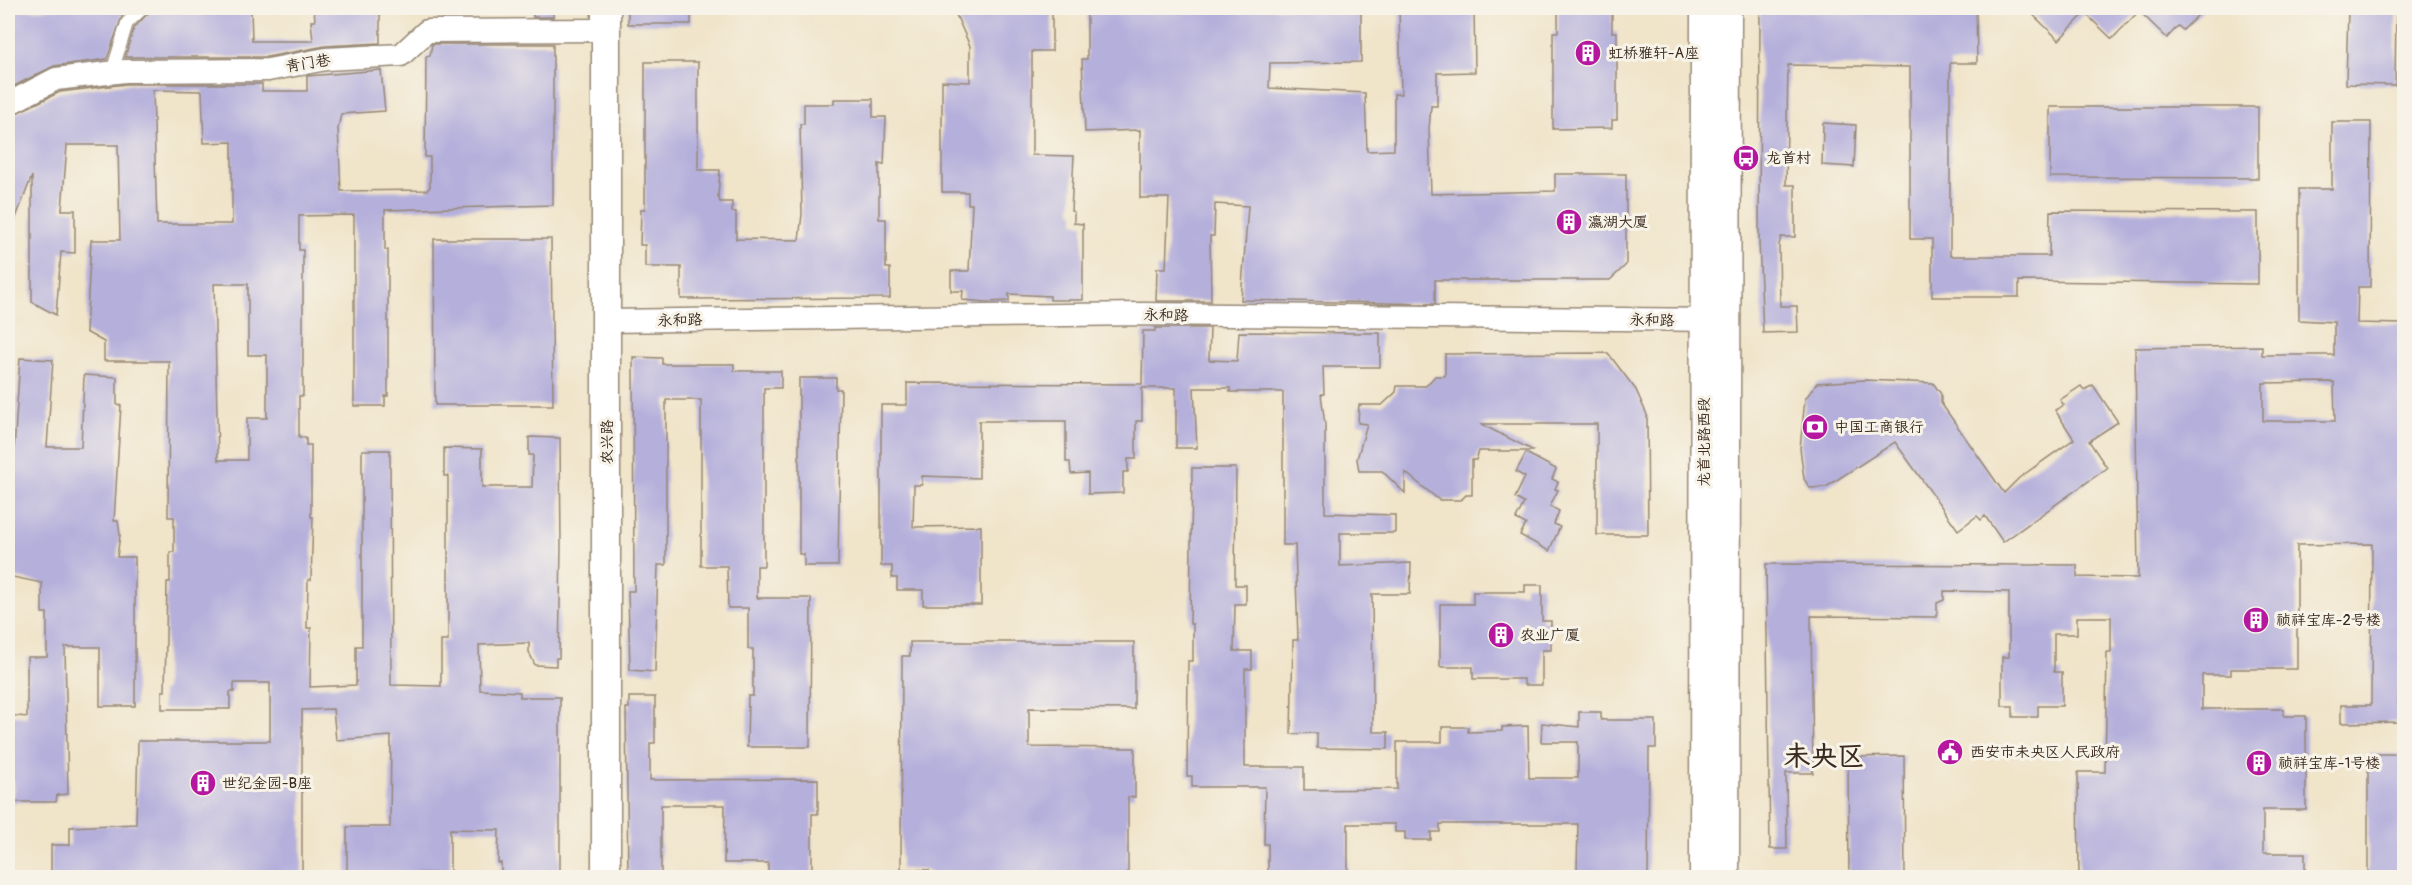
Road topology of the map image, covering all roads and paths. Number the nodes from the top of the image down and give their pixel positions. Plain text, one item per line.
1 (143, 8) edge
2 (1705, 8) edge
3 (1727, 8) edge
4 (606, 19) edge
5 (112, 72) junction
6 (8, 104) edge
7 (607, 321) junction
8 (1715, 321) junction
9 (606, 878) edge
10 (1704, 878) edge
11 (1725, 878) edge

1 - 5 lane
2 - 8 street, 龙首北路西段
3 - 8 street, 龙首北路西段
4 - 5 street, 青门巷
4 - 7 street, 农兴路
5 - 6 street, 青门巷
7 - 8 street, 永和路
7 - 9 street, 农兴路
8 - 10 street, 龙首北路西段
8 - 11 street, 龙首北路西段

